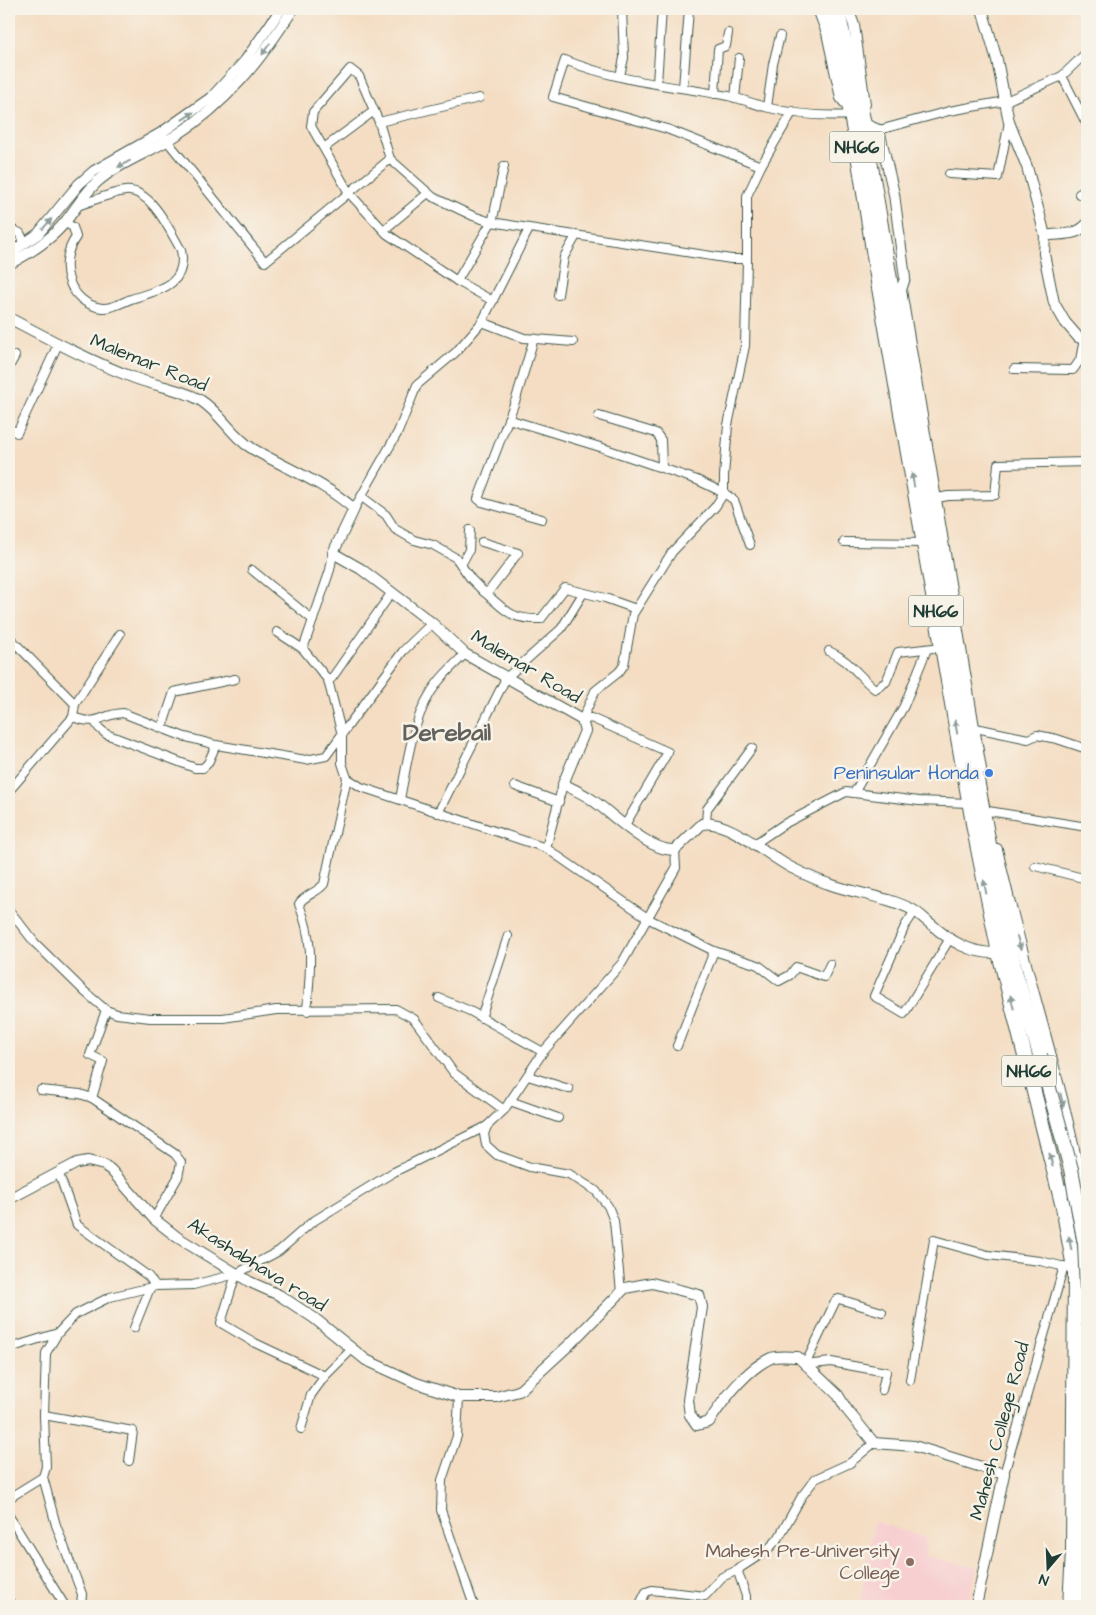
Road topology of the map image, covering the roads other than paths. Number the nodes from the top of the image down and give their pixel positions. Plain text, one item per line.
1 (281, 9) edge
2 (293, 9) edge
3 (622, 9) edge
4 (662, 9) edge
5 (688, 9) edge
6 (818, 9) edge
7 (826, 9) edge
8 (837, 9) edge
9 (848, 9) edge
10 (982, 9) edge
11 (728, 33) dead end
12 (780, 36) dead end
13 (1087, 52) edge
14 (738, 58) dead end
15 (620, 76) junction
16 (1062, 76) junction
17 (657, 83) junction
18 (682, 88) junction
19 (714, 94) junction
20 (479, 98) dead end
21 (735, 98) junction
22 (1006, 102) junction
23 (767, 107) junction
24 (374, 110) junction
25 (793, 111) junction
26 (862, 121) junction
27 (378, 122) junction
28 (1009, 122) junction
29 (1087, 125) edge
30 (164, 137) junction
31 (324, 148) junction
32 (390, 159) junction
33 (504, 166) dead end
34 (761, 166) junction
35 (949, 174) dead end
36 (1087, 189) edge
37 (349, 192) junction
38 (428, 193) junction
39 (1078, 194) dead end
40 (77, 206) junction
41 (491, 222) junction
42 (65, 223) junction
43 (9, 228) edge
44 (529, 229) junction
45 (1086, 229) edge
46 (384, 230) junction
47 (576, 236) junction
48 (1045, 236) junction
49 (21, 246) junction
50 (9, 254) edge
51 (747, 259) junction
52 (9, 264) edge
53 (457, 281) junction
54 (558, 295) dead end
55 (493, 301) junction
56 (9, 318) edge
57 (482, 322) junction
58 (534, 338) junction
59 (1086, 340) edge
60 (573, 342) dead end
61 (58, 344) junction
62 (15, 356) dead end
63 (9, 367) edge
64 (1014, 369) dead end
65 (599, 416) dead end
66 (508, 419) junction
67 (9, 428) edge
68 (1087, 462) edge
69 (662, 468) junction
70 (724, 493) junction
71 (362, 498) junction
72 (937, 498) junction
73 (354, 509) junction
74 (542, 519) dead end
75 (470, 530) dead end
76 (482, 542) dead end
77 (844, 542) dead end
78 (924, 543) junction
79 (750, 545) dead end
80 (333, 553) junction
81 (461, 565) junction
82 (252, 570) dead end
83 (392, 592) junction
84 (484, 592) junction
85 (582, 595) dead end
86 (636, 609) junction
87 (313, 620) junction
88 (432, 623) junction
89 (277, 632) dead end
90 (120, 634) dead end
91 (9, 637) edge
92 (942, 647) junction
93 (303, 649) junction
94 (928, 649) junction
95 (830, 651) dead end
96 (465, 654) junction
97 (332, 678) dead end
98 (506, 678) junction
99 (235, 679) dead end
100 (75, 704) junction
101 (73, 718) junction
102 (582, 720) junction
103 (96, 722) junction
104 (971, 726) junction
105 (162, 728) junction
106 (342, 735) junction
107 (216, 745) junction
108 (752, 748) dead end
109 (1087, 749) edge
110 (348, 778) junction
111 (564, 784) junction
112 (515, 786) dead end
113 (9, 791) edge
114 (854, 793) junction
115 (400, 799) junction
116 (558, 802) junction
117 (968, 803) junction
118 (985, 810) junction
119 (438, 813) junction
120 (706, 823) junction
121 (625, 825) junction
122 (1087, 826) edge
123 (753, 844) junction
124 (546, 848) junction
125 (675, 850) junction
126 (1036, 866) dead end
127 (1087, 879) edge
128 (9, 910) edge
129 (914, 911) junction
130 (649, 919) junction
131 (508, 936) dead end
132 (949, 940) junction
133 (714, 951) junction
134 (999, 954) junction
135 (830, 964) dead end
136 (439, 998) dead end
137 (106, 1010) junction
138 (307, 1011) junction
139 (481, 1018) junction
140 (677, 1046) dead end
141 (543, 1052) junction
142 (528, 1076) junction
143 (41, 1090) dead end
144 (569, 1090) dead end
145 (92, 1098) junction
146 (510, 1101) junction
147 (504, 1110) junction
148 (558, 1118) dead end
149 (487, 1126) junction
150 (1087, 1158) edge
151 (59, 1174) junction
152 (1084, 1189) edge
153 (9, 1199) edge
154 (1062, 1201) junction
155 (1087, 1217) edge
156 (154, 1219) junction
157 (1069, 1268) junction
158 (236, 1274) junction
159 (154, 1287) junction
160 (1087, 1289) edge
161 (621, 1292) junction
162 (9, 1295) edge
163 (9, 1308) edge
164 (882, 1312) dead end
165 (134, 1328) dead end
166 (1087, 1330) edge
167 (58, 1333) junction
168 (351, 1350) junction
169 (9, 1351) edge
170 (805, 1365) junction
171 (325, 1376) junction
172 (910, 1380) dead end
173 (882, 1390) dead end
174 (459, 1397) junction
175 (44, 1415) junction
176 (301, 1429) dead end
177 (874, 1443) junction
178 (129, 1461) dead end
179 (1004, 1474) junction
180 (43, 1476) junction
181 (9, 1498) edge
182 (9, 1516) edge
183 (738, 1570) junction
184 (9, 1601) edge
185 (12, 1606) edge
186 (65, 1606) edge
187 (81, 1606) edge
188 (474, 1606) edge
189 (639, 1606) edge
190 (746, 1606) edge
191 (976, 1606) edge
192 (1070, 1606) edge
193 (1082, 1606) edge

30 -> 1 street
2 -> 30 street
3 - 15 street
4 - 17 street
5 - 18 street
6 - 26 street
7 - 26 highway, NH66
8 - 26 highway, NH66
9 - 26 street
10 - 22 street
11 - 19 street
12 - 23 street
13 - 16 street
14 - 21 street
15 - 17 street
15 - 34 street
16 - 22 street
16 - 29 street
17 - 18 street
18 - 19 street
19 - 21 street
20 - 27 street
21 - 23 street
22 - 26 street
22 - 28 street
23 - 25 street
24 - 27 street
24 - 31 street
24 - 31 street
25 - 26 street
25 - 34 street
26 - 72 street
78 -> 26 highway, NH66
26 - 104 highway, NH66
27 - 32 street
28 - 35 street
28 - 48 street
30 - 37 street
30 -> 40 street
49 -> 30 street
31 - 37 street
32 - 37 street
32 - 38 street
33 - 41 street
34 - 51 street
36 - 39 street
37 - 46 street
38 - 41 street
38 - 46 street
40 - 42 street
40 - 42 street
41 - 44 street
41 - 53 street
42 - 52 street
43 - 49 street
44 - 47 street
44 - 55 street
45 - 48 street
46 - 53 street
47 - 51 street
47 - 54 street
48 - 59 street
49 - 50 street
51 - 70 street
53 - 55 street
55 - 57 street
56 - 61 street, Malemar Road
57 - 58 street
57 - 71 street
58 - 60 street
58 - 66 street
59 - 64 street
61 - 67 street
61 - 73 street, Malemar Road
62 - 63 street
65 - 69 street
66 - 69 street
66 - 74 street
68 - 72 street
69 - 70 street
70 - 79 street
70 - 86 street
71 - 73 street
71 - 81 street
72 - 104 street
73 - 80 street
75 - 81 street
76 - 84 street
77 - 78 street
78 - 92 highway, NH66
80 - 83 street, Malemar Road
80 - 87 street
81 - 84 street
82 - 87 street
83 - 88 street, Malemar Road
83 - 97 street
84 - 86 street
85 - 98 street
86 - 102 street
87 - 93 street
88 - 96 street, Malemar Road
88 - 106 street
89 - 93 street
90 - 100 street
91 - 100 street
92 - 94 street
117 -> 92 highway, NH66
93 - 106 street
94 - 95 street
94 - 114 street
96 - 98 street, Malemar Road
96 - 115 street
98 - 102 street, Malemar Road
98 - 119 street
99 - 105 street
100 - 101 street
101 - 103 street
101 - 113 street
102 - 111 street, Malemar Road
102 - 121 street
103 - 105 street
103 - 107 street
104 - 109 street
104 - 118 highway, NH66
105 - 107 street
106 - 107 street
106 - 110 street
108 - 120 street
110 - 115 street
110 - 138 street
111 - 116 street
111 - 121 street
112 - 116 street
114 - 117 street
114 - 123 street
115 - 119 street
116 - 124 street
134 -> 117 highway, NH66
118 - 122 street
118 -> 152 street
118 - 160 highway, NH66, bridge
119 - 124 street
120 - 123 street
120 - 125 street
121 - 125 street
123 - 129 street
124 - 130 street
125 - 130 street
126 - 127 street
128 - 137 street
129 - 132 street
129 - 132 street
130 - 133 street
130 - 141 street
131 - 139 street
132 - 134 street
133 - 135 street
133 - 140 street
154 -> 134 highway, NH66
136 - 139 street
137 - 138 street
137 - 145 street
138 - 147 street
139 - 141 street
141 - 142 street
142 - 144 street
142 - 146 street
143 - 145 street
145 - 156 street
146 - 147 street
146 - 148 street
147 - 149 street
149 - 158 street
149 - 161 street
150 - 152 main road
151 - 153 street, Akashabhava road
151 - 156 street, Akashabhava road
151 - 159 street
152 - 154 main road
152 - 154 main road
152 - 155 street
157 -> 154 highway, NH66
156 - 158 street, Akashabhava road
157 - 172 street
157 - 179 street, Mahesh College Road
157 - 192 highway, NH66
158 - 159 street
158 - 168 street, Akashabhava road
158 - 171 street
159 - 165 street
159 - 167 street
161 - 170 street, Akashabhava road
161 - 174 street, Akashabhava road
162 - 163 street
164 - 170 street
166 - 193 highway
167 - 169 street
167 - 175 street
168 - 171 street
168 - 174 street, Akashabhava road
170 - 173 street
170 - 177 street, Akashabhava road
171 - 176 street
174 - 188 street
175 - 178 street
175 - 180 street
177 - 179 street
177 - 183 street
179 - 191 street, Mahesh College Road
180 - 181 street
180 - 187 street
182 - 186 street
183 - 189 street
183 - 190 street
184 - 185 street

